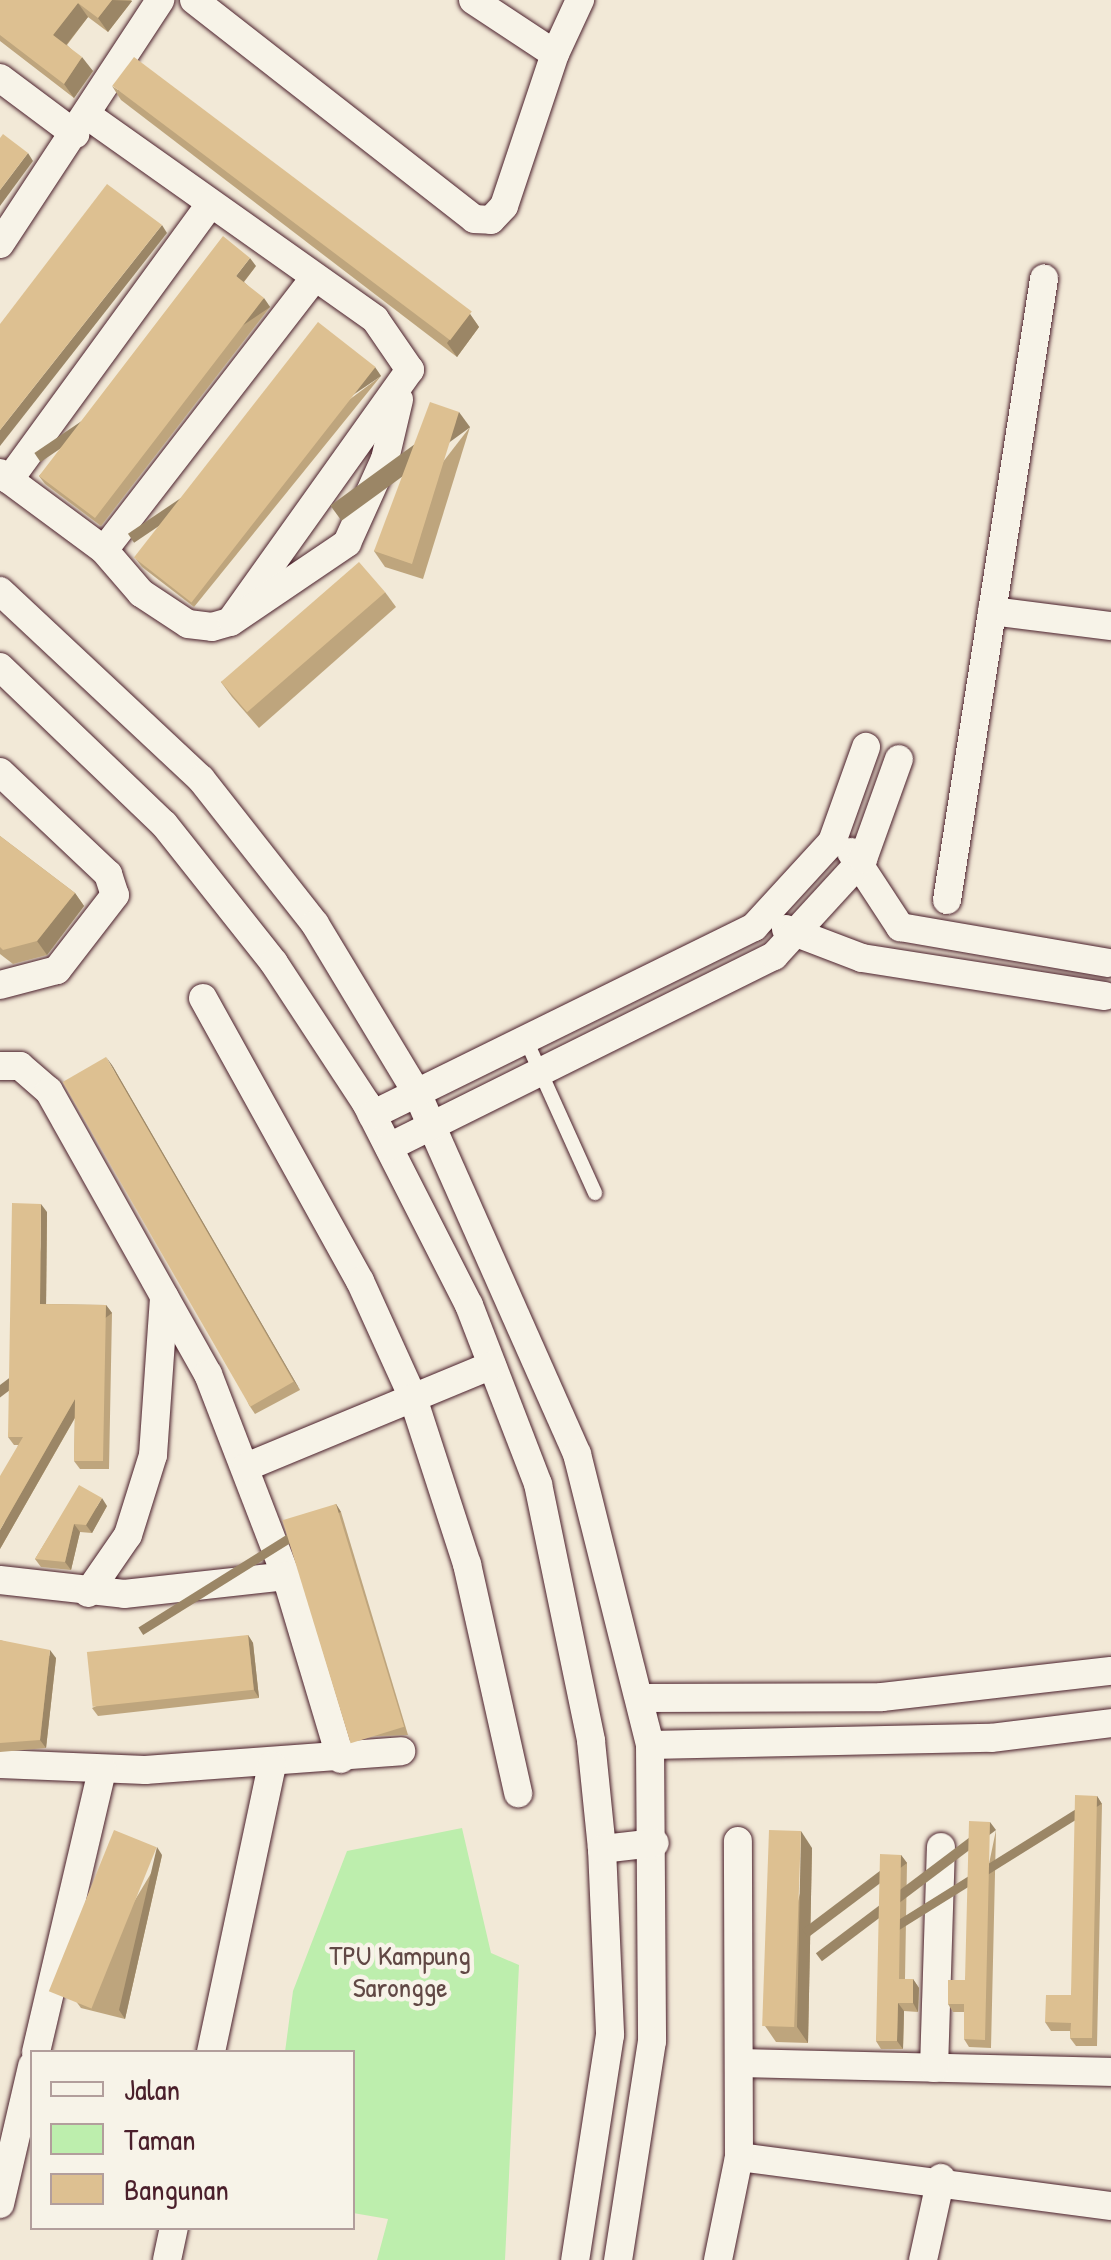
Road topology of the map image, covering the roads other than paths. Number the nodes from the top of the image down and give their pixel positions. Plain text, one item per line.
1 (160, 0) edge
2 (194, 0) edge
3 (473, 0) edge
4 (580, 0) edge
5 (556, 54) junction
6 (0, 78) edge
7 (81, 125) junction
8 (210, 204) junction
9 (0, 244) edge
10 (1044, 279) dead end
11 (312, 282) junction
12 (401, 389) junction
13 (5, 477) edge
14 (104, 550) junction
15 (0, 591) edge
16 (992, 610) junction
17 (230, 622) junction
18 (1111, 626) edge
19 (0, 667) edge
20 (866, 747) dead end
21 (898, 758) dead end
22 (0, 772) edge
23 (832, 842) junction
24 (863, 858) junction
25 (948, 900) dead end
26 (772, 912) junction
27 (794, 938) junction
28 (1110, 962) edge
29 (0, 966) edge
30 (14, 984) edge
31 (203, 998) dead end
32 (1108, 1000) edge
33 (526, 1040) junction
34 (0, 1066) edge
35 (540, 1071) junction
36 (417, 1094) junction
37 (372, 1115) junction
38 (432, 1125) junction
39 (389, 1148) junction
40 (595, 1193) dead end
41 (164, 1295) junction
42 (492, 1366) junction
43 (413, 1398) junction
44 (246, 1466) junction
45 (286, 1576) junction
46 (0, 1580) edge
47 (88, 1593) junction
48 (1111, 1671) edge
49 (882, 1697) junction
50 (642, 1698) junction
51 (1111, 1723) edge
52 (882, 1742) junction
53 (650, 1745) junction
54 (400, 1750) dead end
55 (341, 1759) junction
56 (0, 1764) edge
57 (272, 1765) junction
58 (102, 1770) junction
59 (518, 1793) dead end
60 (738, 1842) dead end
61 (655, 1843) junction
62 (942, 1847) dead end
63 (602, 1849) junction
64 (36, 2050) edge
65 (211, 2050) edge
66 (743, 2064) junction
67 (934, 2068) junction
68 (1111, 2072) edge
69 (30, 2075) edge
70 (739, 2157) junction
71 (941, 2178) junction
72 (0, 2204) edge
73 (1111, 2206) edge
74 (174, 2230) edge
75 (167, 2260) edge
76 (575, 2260) edge
77 (618, 2260) edge
78 (718, 2260) edge
79 (923, 2260) edge

1 - 7 street
2 - 5 street
3 - 5 street
4 - 5 street
6 - 7 street
7 - 8 street
7 - 9 street
8 - 11 street
8 - 13 street
10 - 16 street
11 - 12 street
11 - 14 street
12 - 17 street
12 - 17 street
13 - 14 street
14 - 17 street
15 - 36 street
16 - 18 street
16 - 25 street
19 - 37 street
20 - 23 street
21 - 24 street
22 - 30 street
23 - 24 street
23 - 26 street
24 - 27 street
24 - 28 street
26 - 27 street
26 - 33 street
27 - 32 street
27 - 35 street
28 - 32 street
29 - 30 street
31 - 43 street
33 - 35 lane
33 - 36 street
34 - 41 street
35 - 38 street
35 - 40 lane
36 - 37 street
36 - 38 street
37 - 39 street
38 - 39 street
38 - 50 street
39 - 42 street
41 - 44 street
41 - 47 street
42 - 43 street
42 - 63 street
43 - 44 street
43 - 59 street
44 - 45 street
45 - 47 street
45 - 55 street
46 - 47 street
48 - 49 street
49 - 50 street
49 - 52 street
50 - 53 street
51 - 52 street
52 - 53 street
53 - 61 street
54 - 55 street
55 - 57 street
56 - 58 street
57 - 58 street
57 - 65 street
58 - 64 street
60 - 66 street
61 - 63 street
61 - 77 street
62 - 67 street
63 - 76 street
66 - 67 street
66 - 70 street
67 - 68 street
69 - 72 street
70 - 71 street
70 - 78 street
71 - 73 street
71 - 79 street
74 - 75 street

